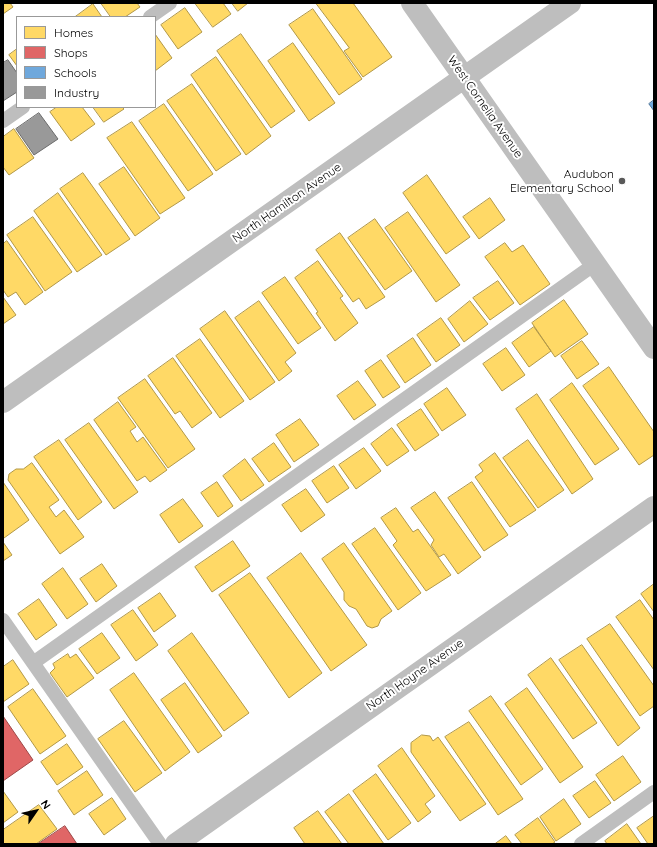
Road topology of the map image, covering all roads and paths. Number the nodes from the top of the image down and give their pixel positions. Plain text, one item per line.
1 (170, 3) edge
2 (412, 3) edge
3 (570, 3) edge
4 (151, 16) edge
5 (465, 78) junction
6 (22, 108) edge
7 (3, 121) edge
8 (595, 264) junction
9 (654, 348) edge
10 (3, 402) edge
11 (654, 507) edge
12 (3, 620) edge
13 (33, 663) junction
14 (654, 792) edge
15 (160, 844) edge
16 (176, 844) edge
17 (581, 844) edge

1 - 4 lane
2 - 5 street, West Cornelia Avenue
3 - 5 street, North Hamilton Avenue
5 - 8 street, West Cornelia Avenue
5 - 10 street, North Hamilton Avenue
6 - 7 lane
8 - 9 street, West Cornelia Avenue
8 - 13 lane
11 - 16 street, North Hoyne Avenue
12 - 13 lane
13 - 15 lane
14 - 17 lane

